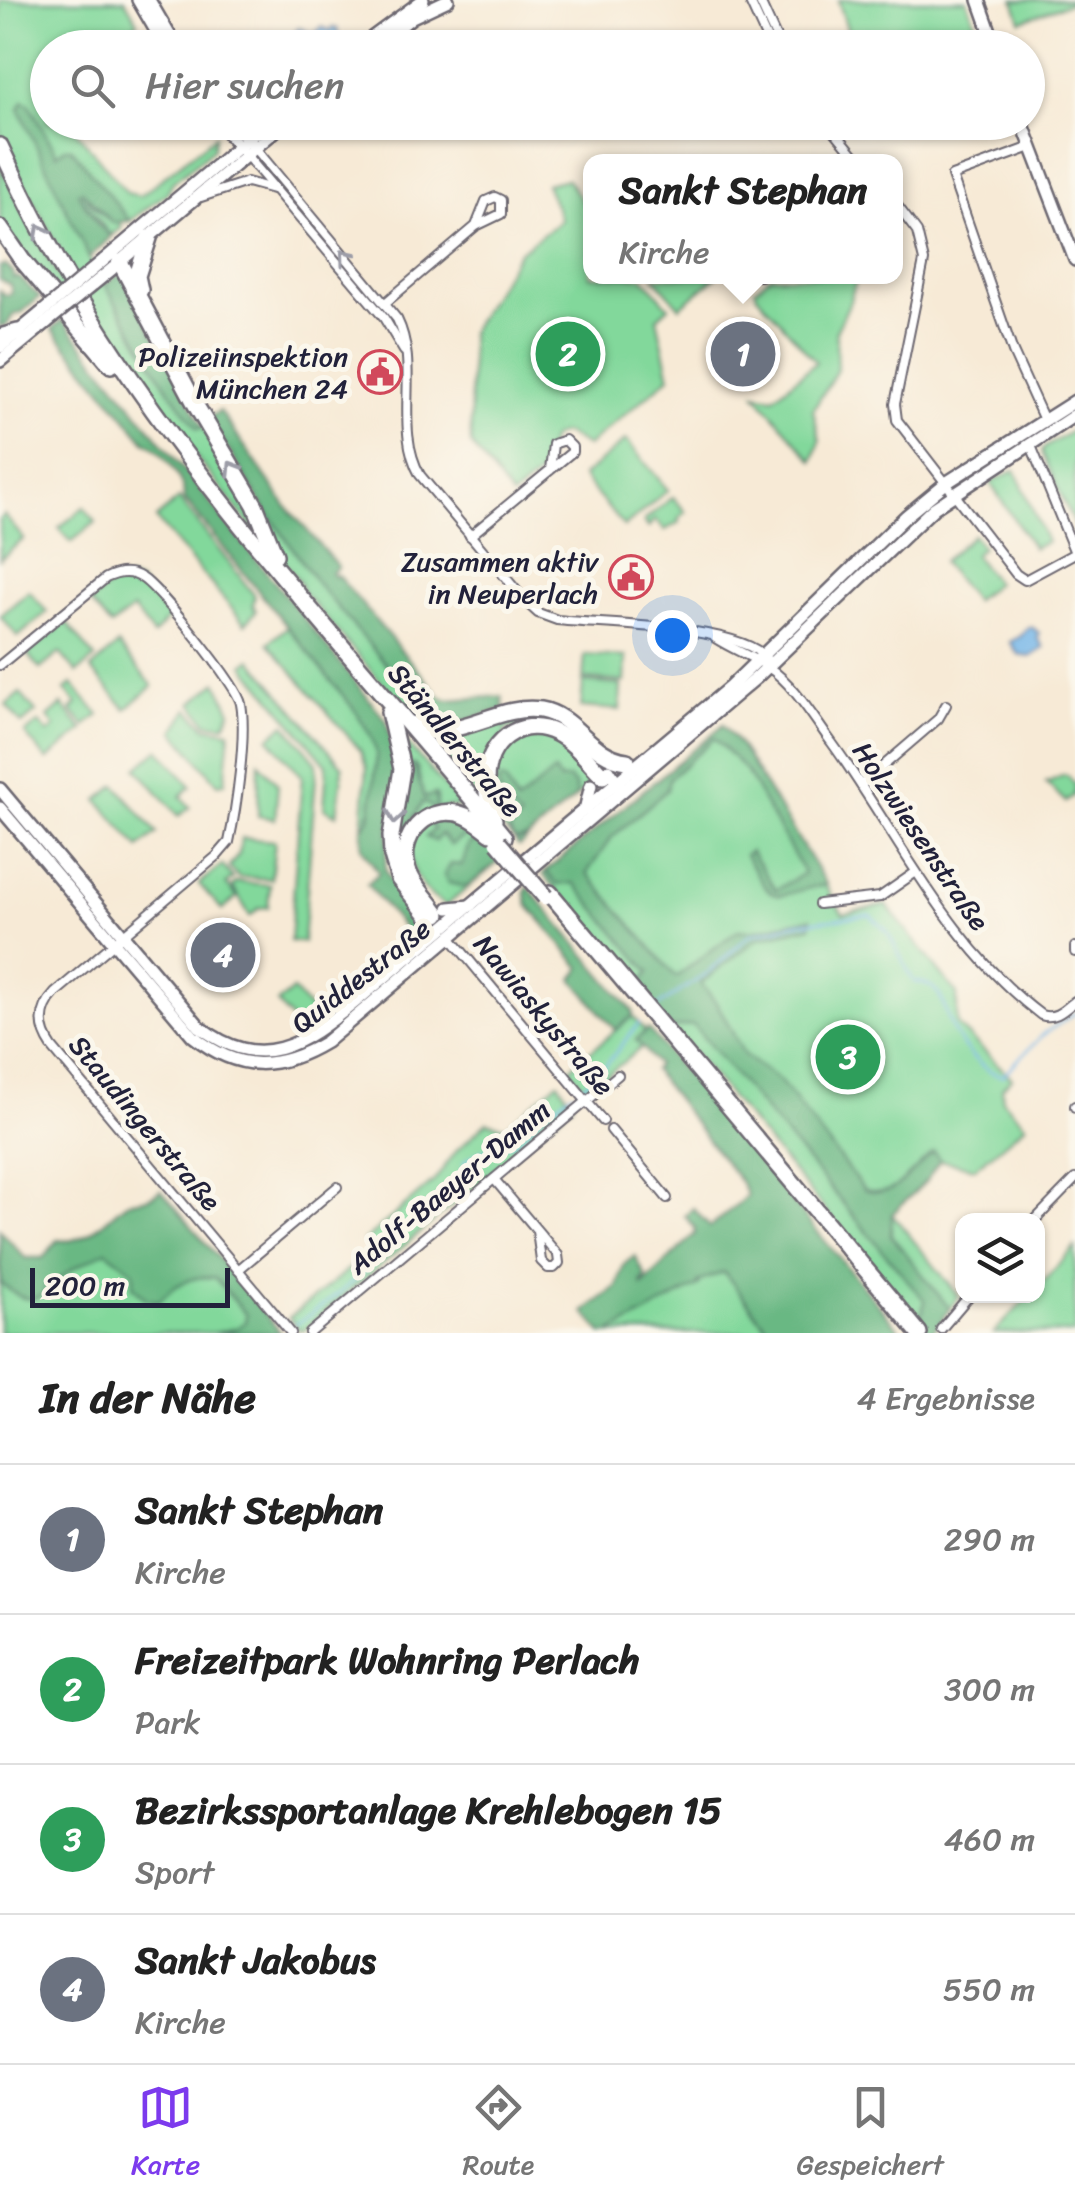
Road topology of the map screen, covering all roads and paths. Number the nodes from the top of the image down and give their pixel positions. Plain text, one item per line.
1 (138, 0) edge
2 (149, 0) edge
3 (423, 0) edge
4 (749, 0) edge
5 (759, 0) edge
6 (979, 0) edge
7 (445, 1) edge
8 (156, 30) edge
9 (166, 30) edge
10 (380, 30) edge
11 (396, 30) edge
12 (763, 30) edge
13 (773, 30) edge
14 (990, 30) edge
15 (238, 140) edge
16 (243, 140) edge
17 (253, 140) edge
18 (259, 140) edge
19 (1028, 140) edge
20 (0, 146) edge
21 (1031, 147) junction
22 (247, 148) junction
23 (275, 190) junction
24 (196, 199) junction
25 (903, 213) edge
26 (476, 226) dead end
27 (0, 228) edge
28 (149, 238) junction
29 (0, 252) edge
30 (1075, 260) edge
31 (111, 262) junction
32 (58, 297) junction
33 (384, 302) junction
34 (379, 312) junction
35 (147, 313) junction
36 (43, 318) junction
37 (18, 332) junction
38 (0, 337) edge
39 (0, 348) edge
40 (406, 355) junction
41 (0, 361) edge
42 (1075, 401) edge
43 (1075, 415) edge
44 (1044, 420) junction
45 (1030, 442) junction
46 (550, 470) dead end
47 (950, 487) junction
48 (470, 536) junction
49 (278, 568) junction
50 (763, 661) junction
51 (0, 665) edge
52 (946, 705) dead end
53 (389, 712) junction
54 (408, 723) junction
55 (585, 739) junction
56 (648, 758) junction
57 (626, 762) joint
58 (609, 782) junction
59 (860, 785) junction
60 (0, 789) edge
61 (0, 808) edge
62 (584, 810) junction
63 (497, 835) junction
64 (916, 872) junction
65 (548, 895) junction
66 (422, 901) junction
67 (819, 904) dead end
68 (437, 927) junction
69 (118, 940) junction
70 (1075, 1002) edge
71 (618, 1076) dead end
72 (586, 1102) junction
73 (603, 1121) dead end
74 (611, 1130) dead end
75 (494, 1179) junction
76 (1075, 1179) edge
77 (337, 1187) dead end
78 (667, 1198) dead end
79 (1042, 1213) edge
80 (537, 1231) dead end
81 (238, 1270) junction
82 (963, 1303) edge
83 (941, 1330) dead end
84 (291, 1333) edge
85 (310, 1333) edge
86 (910, 1333) edge
87 (919, 1333) edge

1 - 8 main road
2 - 9 main road
3 - 10 main road
4 - 12 street
5 - 13 street
6 - 14 main road
7 - 11 main road
15 - 22 main road
16 - 22 main road
17 - 22 main road
18 - 22 main road
19 - 21 main road
49 -> 20 highway, Ständlerstraße
21 - 30 main road
21 - 44 street
22 - 23 street
22 - 24 main road
22 - 31 main road
33 -> 22 street
23 - 24 street
23 - 34 street
24 - 28 main road
25 - 47 street
26 - 33 street
27 - 32 highway, Ständlerstraße
28 - 31 main road
28 - 35 highway
29 - 32 highway
31 - 32 main road, bridge
31 - 35 highway
32 - 36 main road, bridge
32 - 53 highway, Ständlerstraße
33 - 34 street
33 - 40 street
34 - 40 street
49 -> 35 highway
36 - 37 main road
36 - 41 main road
37 - 38 highway
37 - 39 main road
40 - 48 street
42 - 44 main road
43 - 45 main road
44 - 47 main road
45 - 47 main road
45 - 47 street
46 - 48 street
47 - 50 main road
48 - 50 street
49 - 54 highway, Ständlerstraße
50 - 56 main road, Quiddestraße
50 - 58 main road, Quiddestraße
50 - 59 street, Holzwiesenstraße
51 - 69 street
52 - 59 street
53 - 63 highway, Ständlerstraße
53 -> 66 highway
54 - 55 highway
54 - 63 highway, Ständlerstraße
55 - 57 highway
55 - 58 highway
56 - 57 main road
56 - 58 main road, Quiddestraße
58 - 62 main road
58 - 62 main road, Quiddestraße
58 - 63 highway
58 - 68 main road, Quiddestraße
59 - 64 street, Holzwiesenstraße
60 - 69 main road, Quiddestraße
61 - 69 main road, Quiddestraße
62 - 68 main road, Quiddestraße
63 - 65 highway, Ständlerstraße, bridge
63 - 66 highway
64 - 67 street
64 - 70 street, Holzwiesenstraße
65 - 86 highway, Ständlerstraße
65 - 87 highway, Ständlerstraße
66 - 68 highway
66 - 68 highway
68 - 69 main road, Quiddestraße
68 - 69 main road, Quiddestraße
68 - 72 street, Nawiaskystraße
69 - 81 street, Staudingerstraße
71 - 72 street, Adolf-Baeyer-Damm
72 - 73 street, Nawiaskystraße
72 - 75 street, Adolf-Baeyer-Damm
74 - 78 street, Nawiaskystraße
75 - 80 street
75 - 85 street, Adolf-Baeyer-Damm
76 - 79 street
77 - 81 street
81 - 84 street, Staudingerstraße
82 - 83 street

